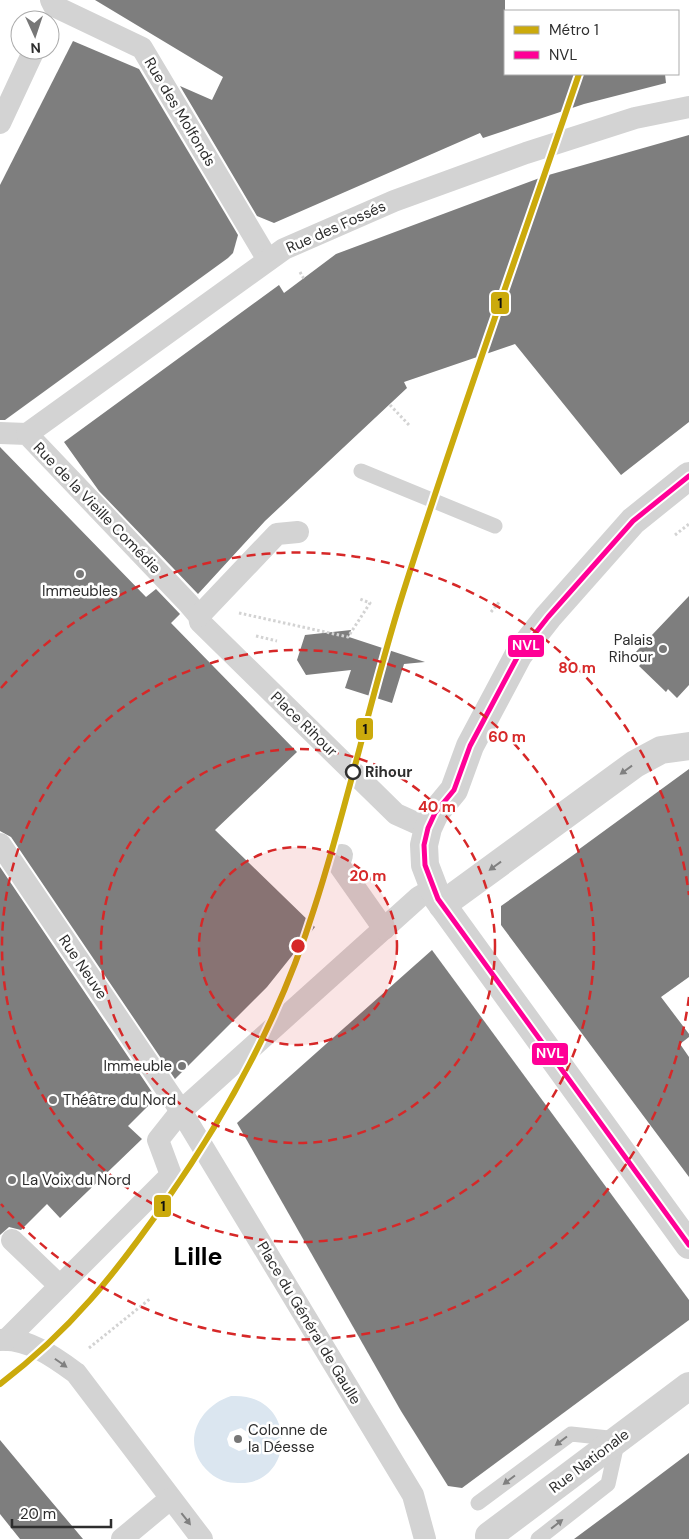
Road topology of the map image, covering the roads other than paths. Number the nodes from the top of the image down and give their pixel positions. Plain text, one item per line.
1 (53, 7) edge
2 (29, 60) edge
3 (689, 107) edge
4 (0, 123) edge
5 (268, 260) junction
6 (0, 433) edge
7 (27, 434) junction
8 (361, 471) dead end
9 (689, 477) edge
10 (496, 526) dead end
11 (298, 532) dead end
12 (195, 613) junction
13 (689, 746) edge
14 (416, 823) dead end
15 (0, 844) edge
16 (342, 855) dead end
17 (438, 897) junction
18 (384, 929) junction
19 (165, 1090) joint
20 (181, 1111) junction
21 (12, 1240) dead end
22 (689, 1245) edge
23 (60, 1286) junction
24 (3, 1340) edge
25 (689, 1386) edge
26 (618, 1439) junction
27 (170, 1499) junction
28 (478, 1503) dead end
29 (487, 1537) edge
30 (122, 1539) edge
31 (202, 1539) edge
32 (425, 1539) edge
33 (538, 1539) edge

1 - 5 street, Rue des Molfonds
2 - 4 street
3 - 5 street, Rue des Fossés
5 - 7 street, Rue des Fossés
6 - 7 street, Rue de la Vieille Comédie
7 - 12 street, Rue de la Vieille Comédie
8 - 10 lane
9 - 17 street
11 - 12 street
12 - 14 street, Place Rihour
13 -> 17 street
15 - 19 street, Rue Neuve
16 - 18 street
17 - 18 street
17 - 22 street
18 - 20 street
19 - 20 street, Place du Général de Gaulle
20 - 23 street
20 - 32 street, Place du Général de Gaulle
21 - 23 street
23 - 24 street
24 -> 27 street
25 - 26 street, Rue Nationale
26 -> 28 lane
26 - 29 street, Rue Nationale
33 -> 26 lane
27 - 30 street
27 -> 31 street

